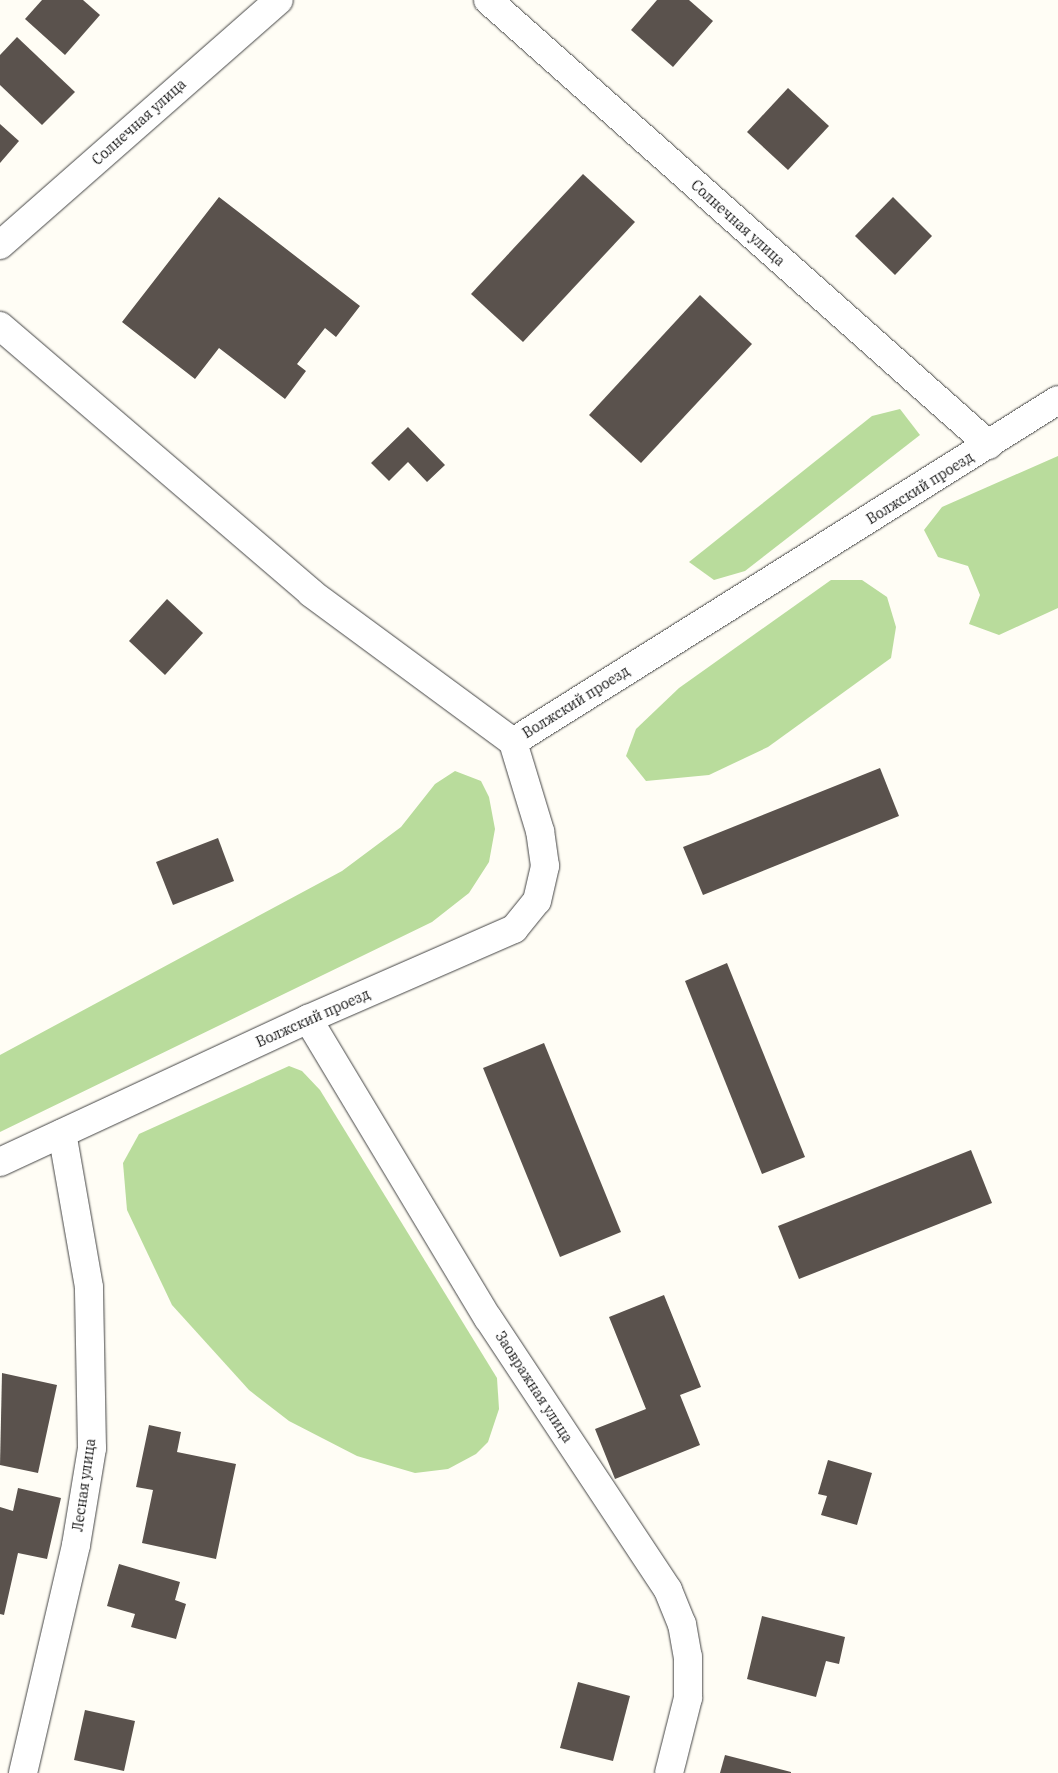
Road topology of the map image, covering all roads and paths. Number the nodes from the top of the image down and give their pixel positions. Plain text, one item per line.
1 (279, 0) edge
2 (488, 0) edge
3 (0, 245) edge
4 (0, 326) edge
5 (1058, 400) edge
6 (989, 445) junction
7 (513, 742) junction
8 (308, 1019) junction
9 (62, 1133) junction
10 (0, 1162) edge
11 (23, 1773) edge
12 (669, 1773) edge

1 - 3 street, Солнечная улица
2 - 6 street, Солнечная улица
4 - 7 street
5 - 6 street, Волжский проезд
6 - 7 street, Волжский проезд
7 - 8 street, Волжский проезд
8 - 9 street, Волжский проезд
8 - 12 street, Заовражная улица
9 - 10 street, Волжский проезд
9 - 11 street, Лесная улица

